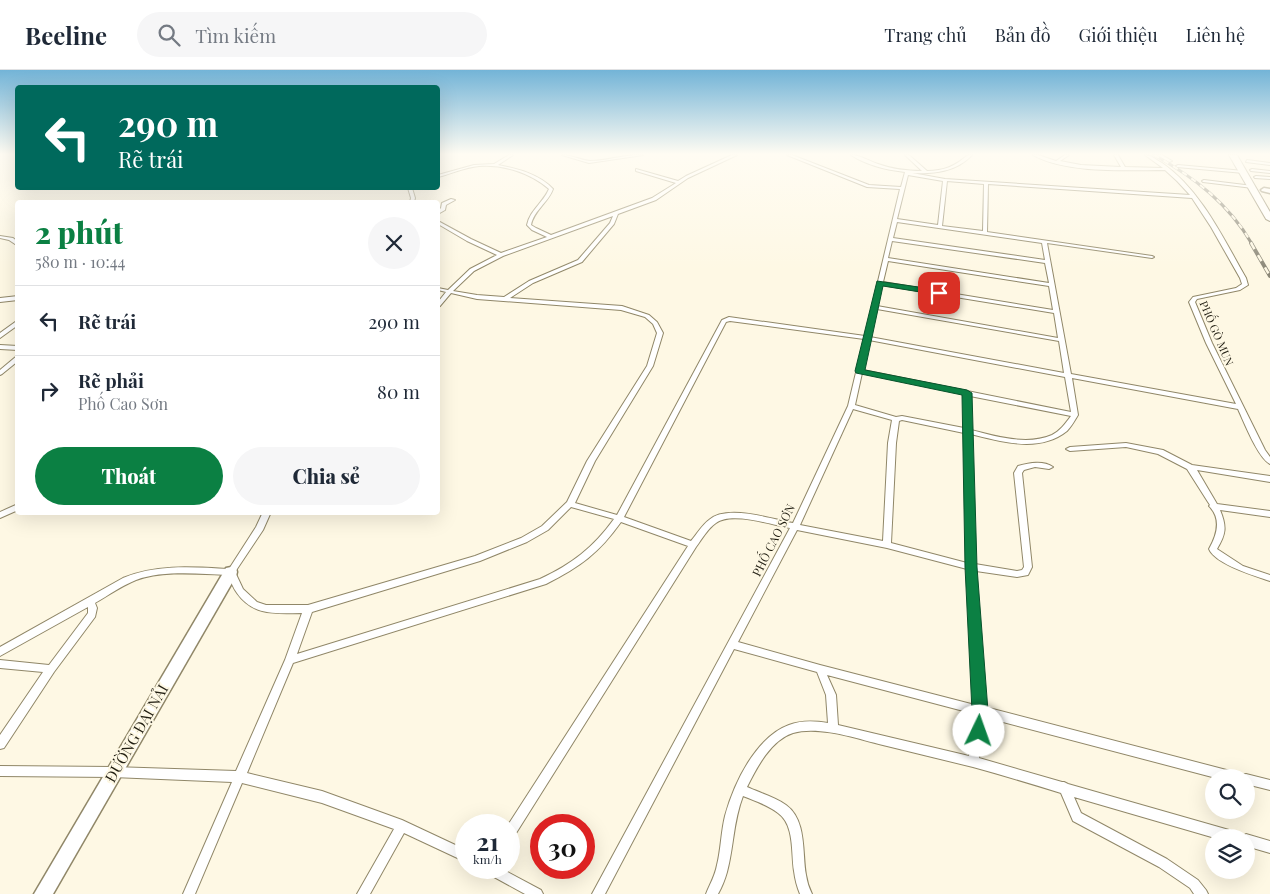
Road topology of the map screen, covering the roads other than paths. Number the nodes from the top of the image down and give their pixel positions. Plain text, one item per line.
1 (550, 193) edge
2 (662, 193) edge
3 (901, 193) edge
4 (944, 193) edge
5 (986, 193) edge
6 (1137, 193) edge
7 (1190, 193) edge
8 (1256, 193) edge
9 (1193, 197) junction
10 (453, 200) dead end
11 (440, 211) edge
12 (616, 214) junction
13 (1270, 219) edge
14 (894, 220) junction
15 (440, 223) edge
16 (940, 226) junction
17 (985, 232) junction
18 (0, 236) edge
19 (552, 237) junction
20 (890, 239) junction
21 (1044, 241) junction
22 (15, 242) edge
23 (501, 255) junction
24 (1152, 257) dead end
25 (886, 260) junction
26 (1047, 262) junction
27 (880, 283) junction
28 (1051, 285) junction
29 (440, 290) edge
30 (450, 292) junction
31 (15, 298) edge
32 (506, 298) junction
33 (0, 300) edge
34 (440, 304) edge
35 (875, 307) junction
36 (1056, 312) junction
37 (15, 324) edge
38 (0, 336) edge
39 (867, 338) junction
40 (1061, 340) junction
41 (0, 347) edge
42 (15, 348) edge
43 (15, 360) edge
44 (860, 371) junction
45 (0, 373) edge
46 (1067, 374) junction
47 (967, 393) junction
48 (851, 406) junction
49 (1240, 407) junction
50 (1075, 415) junction
51 (896, 419) junction
52 (967, 432) junction
53 (1070, 449) dead end
54 (1270, 462) edge
55 (1049, 467) dead end
56 (1190, 467) junction
57 (1270, 479) edge
58 (570, 504) junction
59 (1213, 506) junction
60 (15, 508) edge
61 (1270, 514) edge
62 (0, 515) edge
63 (266, 515) edge
64 (619, 518) junction
65 (796, 525) junction
66 (693, 545) junction
67 (886, 545) junction
68 (971, 567) junction
69 (231, 572) junction
70 (1270, 578) edge
71 (90, 601) junction
72 (308, 609) junction
73 (732, 644) junction
74 (0, 652) edge
75 (290, 660) junction
76 (0, 664) edge
77 (51, 669) junction
78 (820, 669) junction
79 (980, 711) junction
80 (833, 728) junction
81 (0, 744) edge
82 (973, 762) junction
83 (1205, 769) edge
84 (0, 771) edge
85 (113, 772) junction
86 (240, 777) junction
87 (1255, 781) edge
88 (1270, 785) edge
89 (1064, 787) junction
90 (741, 790) junction
91 (520, 817) edge
92 (402, 826) junction
93 (1206, 829) edge
94 (1255, 843) edge
95 (1270, 847) edge
96 (455, 851) edge
97 (509, 879) edge
98 (42, 894) edge
99 (189, 894) edge
100 (363, 894) edge
101 (536, 894) edge
102 (598, 894) edge
103 (712, 894) edge
104 (806, 894) edge
105 (1202, 894) edge

1 - 19 street
2 - 12 street
3 - 14 street, PHỐ CAO SƠN
4 - 16 street
5 - 17 street
6 - 9 street
7 - 9 street, PHỐ GÒ MUN
8 - 13 highway
9 - 49 street, PHỐ GÒ MUN
10 - 11 street
12 - 19 street
12 - 32 street
14 - 16 street
14 - 20 street, PHỐ CAO SƠN
15 - 23 street
16 - 17 street
17 - 21 street
18 - 22 street
19 - 23 street
20 - 25 street, PHỐ CAO SƠN
20 - 26 street
21 - 24 street
21 - 26 street
23 - 30 street
25 - 27 street, PHỐ CAO SƠN
25 - 28 street
26 - 28 street
27 - 35 street, PHỐ CAO SƠN
27 - 36 street
28 - 36 street
29 - 30 street
30 - 32 street
30 - 34 street
31 - 33 street
32 - 58 street
35 - 39 street, PHỐ CAO SƠN
35 - 40 street
36 - 40 street
37 - 38 street
39 - 44 street, PHỐ CAO SƠN
39 - 46 street
39 - 64 street
40 - 46 street
41 - 42 street
43 - 45 street
44 - 47 street
44 - 48 street, PHỐ CAO SƠN
46 - 49 street
46 - 50 street
47 - 50 street
47 - 52 street
48 - 51 street
48 - 65 street, PHỐ CAO SƠN
49 - 54 street, PHỐ GÒ MUN
50 - 52 street
51 - 52 street
51 - 67 street
52 - 68 street
53 - 56 street
55 - 68 street
56 - 57 street
56 - 59 street
58 - 64 street
58 - 72 street
59 - 61 street
59 - 70 street
60 - 62 street
63 - 69 street
64 - 66 street
64 - 75 street
65 - 66 street
65 - 67 street
65 - 73 street, PHỐ CAO SƠN
66 - 91 street
67 - 68 street
68 - 79 street
69 - 71 street
69 - 72 street
69 - 85 street, ĐƯỜNG ĐẠI NẢI
71 - 74 street
71 - 77 street
72 - 75 street
73 - 78 street
73 - 102 street, PHỐ CAO SƠN
75 - 86 street
76 - 77 street
77 - 81 street
78 - 79 street
78 - 80 street
79 - 82 street
79 - 83 street
80 - 82 street
80 - 90 street
82 - 89 street
84 - 85 street
85 - 86 street
85 - 98 street, ĐƯỜNG ĐẠI NẢI
86 - 92 street
86 - 99 street
87 - 88 street
89 - 93 street
89 - 105 street
90 - 103 street
90 - 104 street
92 - 96 street
92 - 100 street
94 - 95 street
97 - 101 street

